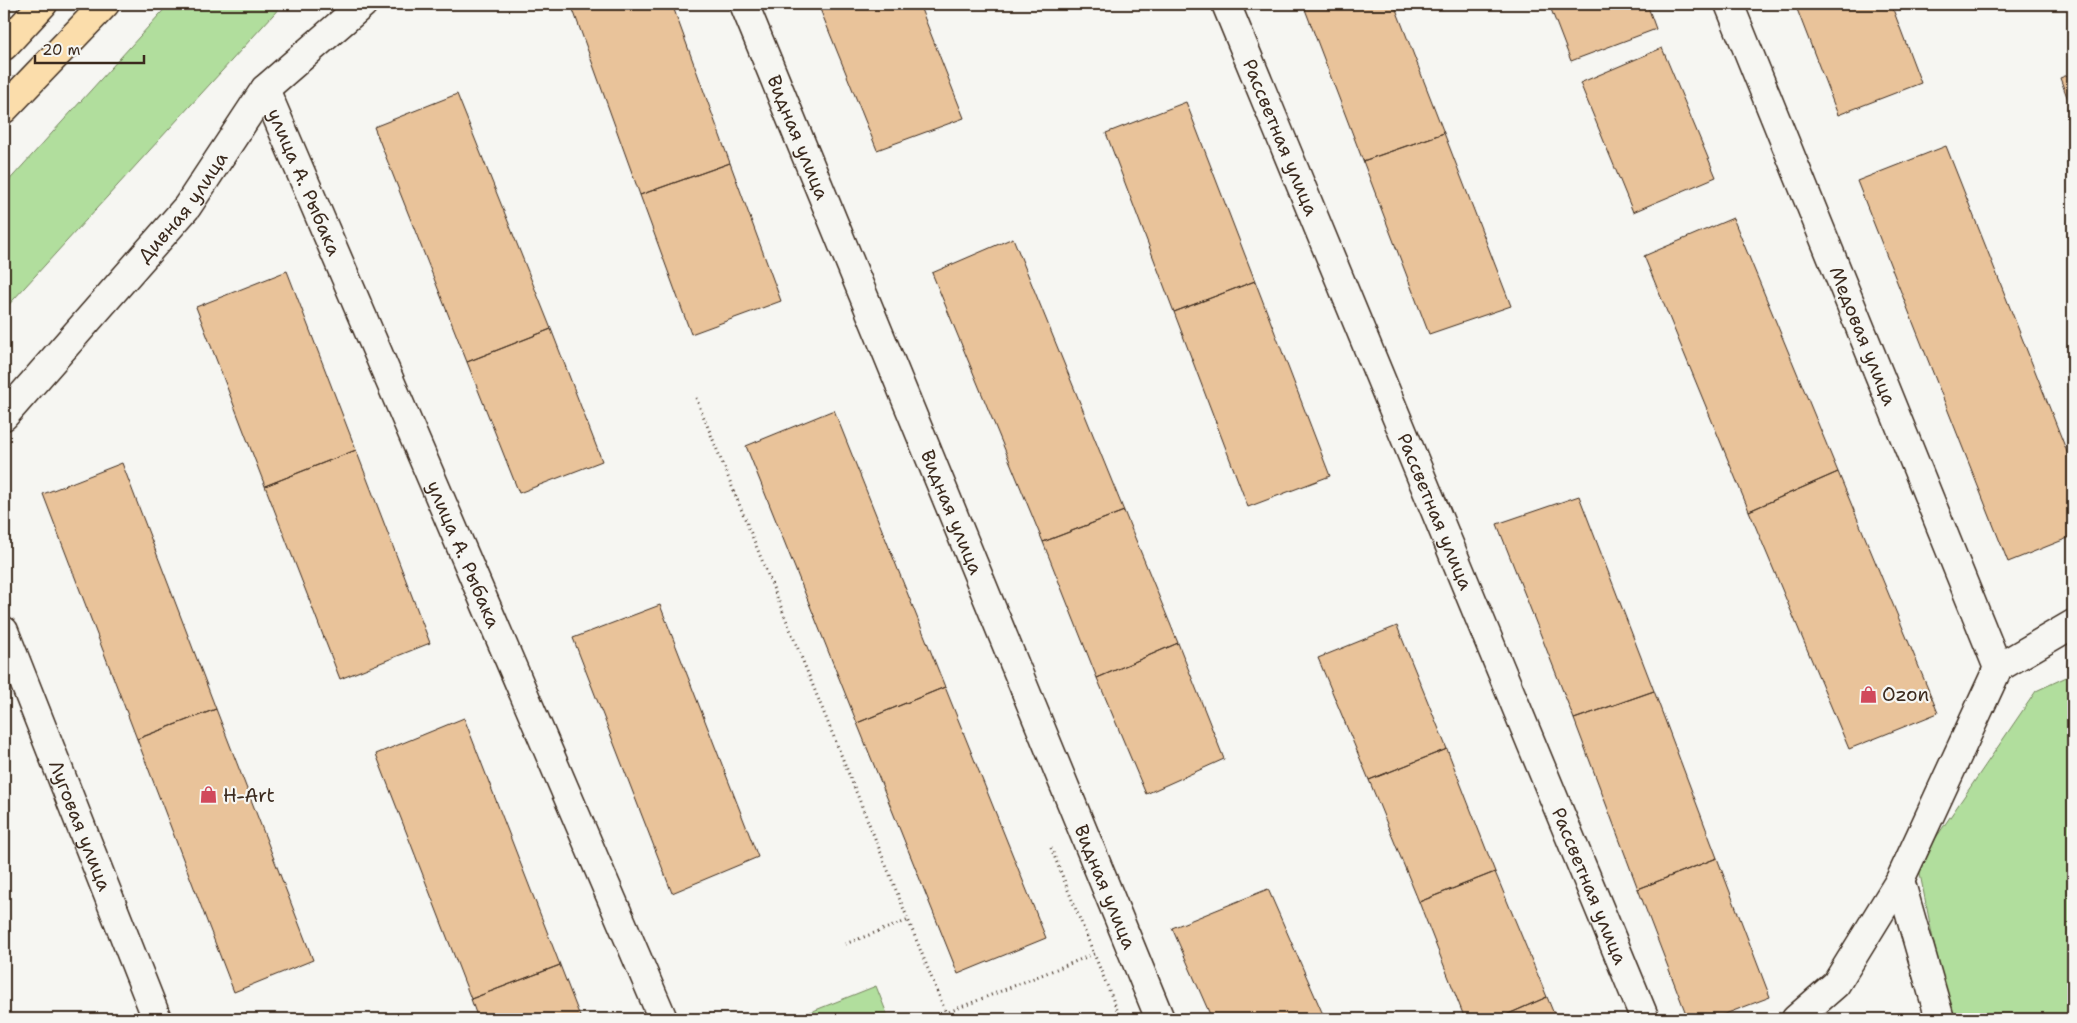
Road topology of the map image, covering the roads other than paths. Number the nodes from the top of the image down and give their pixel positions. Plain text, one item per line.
1 (43, 4) edge
2 (105, 4) edge
3 (363, 4) edge
4 (744, 4) edge
5 (1226, 4) edge
6 (1729, 4) edge
7 (4, 46) edge
8 (266, 89) junction
9 (4, 109) edge
10 (4, 416) edge
11 (2073, 624) edge
12 (4, 631) edge
13 (1998, 668) junction
14 (1900, 880) junction
15 (157, 1019) edge
16 (663, 1019) edge
17 (1160, 1019) edge
18 (1644, 1019) edge
19 (1796, 1019) edge
20 (1940, 1019) edge

1 - 7 main road
2 - 9 main road
3 - 8 street, Дивная улица
4 - 17 street, Видная улица
5 - 18 street, Рассветная улица
6 - 13 street, Медовая улица
8 - 10 street, Дивная улица
8 - 16 street, улица А. Рыбака
11 - 13 street
12 - 15 street, Луговая улица
13 - 14 street
14 - 19 street
14 - 20 street

